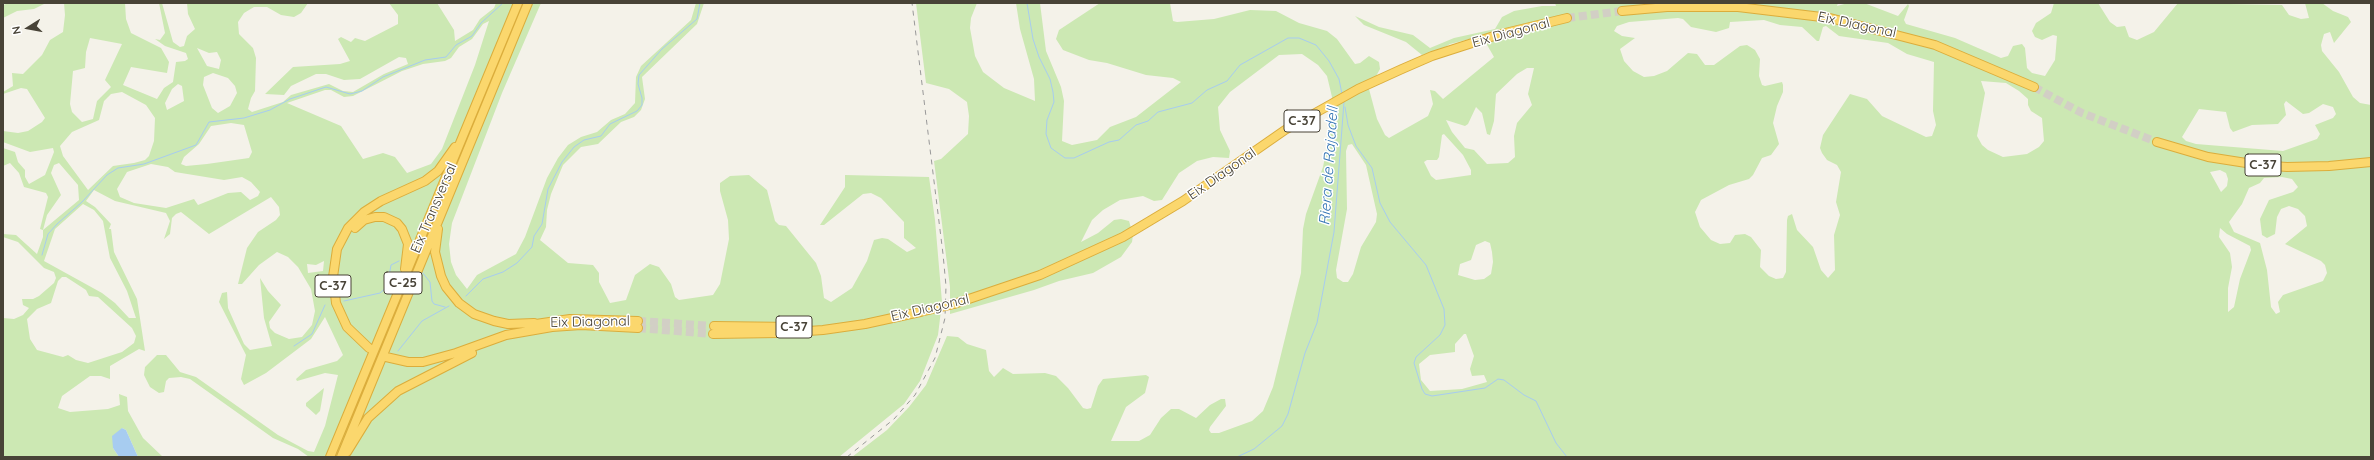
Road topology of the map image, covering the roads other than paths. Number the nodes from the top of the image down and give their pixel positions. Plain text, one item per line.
1 (518, 3) edge
2 (528, 3) edge
3 (1622, 11) tunnel mouth
4 (1567, 18) tunnel mouth
5 (2034, 87) tunnel mouth
6 (474, 107) junction
7 (2156, 142) tunnel mouth
8 (2371, 162) edge
9 (447, 199) junction
10 (400, 291) junction
11 (542, 322) junction
12 (529, 330) junction
13 (714, 330) tunnel mouth
14 (330, 457) edge
15 (342, 457) edge

1 - 6 highway, Eix Transversal / C-25
2 - 9 highway, Eix Transversal / C-25
3 - 5 highway, Eix Diagonal
4 - 13 highway, Eix Diagonal / C-37, bridge
6 - 10 highway, Eix Transversal / C-25
6 - 10 highway, C-37
7 - 8 highway, C-37
9 - 11 highway
9 - 15 highway, Eix Transversal / C-25
10 - 14 highway, Eix Transversal / C-25
11 - 12 highway, Eix Diagonal
11 - 12 highway
12 - 15 highway

